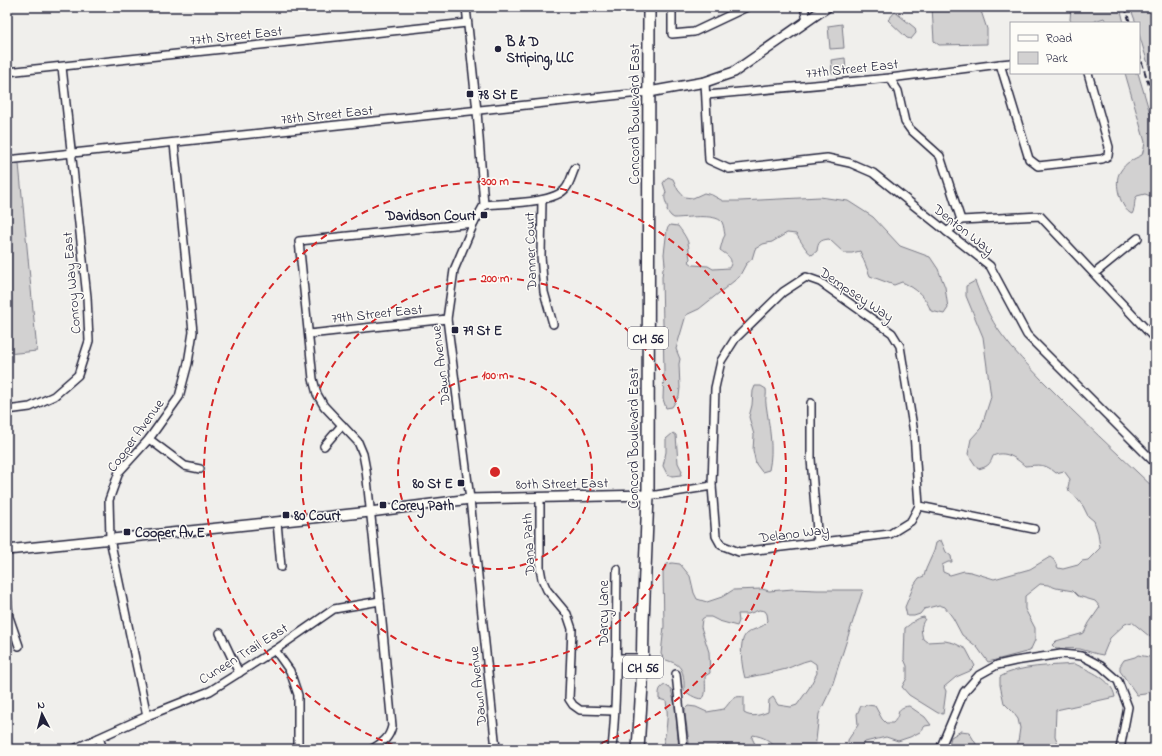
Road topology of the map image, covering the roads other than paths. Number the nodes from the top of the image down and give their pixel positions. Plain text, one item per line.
1 (466, 7) edge
2 (649, 7) edge
3 (672, 7) edge
4 (747, 7) edge
5 (804, 7) edge
6 (827, 7) edge
7 (807, 20) junction
8 (467, 23) junction
9 (1010, 63) edge
10 (1000, 64) junction
11 (62, 67) junction
12 (7, 72) edge
13 (1088, 74) edge
14 (890, 78) junction
15 (705, 82) junction
16 (649, 92) junction
17 (707, 95) junction
18 (477, 111) junction
19 (174, 143) junction
20 (71, 154) junction
21 (7, 160) edge
22 (575, 168) dead end
23 (542, 200) junction
24 (484, 205) junction
25 (961, 220) junction
26 (474, 223) junction
27 (948, 232) junction
28 (1138, 238) dead end
29 (1095, 273) junction
30 (447, 319) junction
31 (553, 324) dead end
32 (309, 334) junction
33 (1155, 339) edge
34 (811, 403) dead end
35 (7, 410) edge
36 (342, 425) junction
37 (149, 439) junction
38 (324, 446) dead end
39 (1155, 463) edge
40 (200, 469) dead end
41 (712, 486) junction
42 (648, 495) junction
43 (540, 498) junction
44 (470, 499) junction
45 (919, 506) junction
46 (370, 512) junction
47 (277, 522) junction
48 (1034, 529) dead end
49 (110, 540) junction
50 (818, 543) junction
51 (7, 550) edge
52 (281, 567) dead end
53 (617, 569) dead end
54 (7, 597) edge
55 (380, 601) junction
56 (220, 633) dead end
57 (19, 646) dead end
58 (275, 650) junction
59 (616, 658) junction
60 (643, 658) junction
61 (239, 673) junction
62 (676, 674) dead end
63 (614, 711) junction
64 (147, 716) junction
65 (99, 738) junction
66 (74, 749) edge
67 (103, 749) edge
68 (298, 749) edge
69 (372, 749) edge
70 (496, 749) edge
71 (612, 749) edge
72 (638, 749) edge
73 (684, 749) edge
74 (940, 749) edge
75 (1120, 749) edge

1 - 8 street
2 - 16 main road, Concord Boulevard East / CH 56
3 - 4 street
5 - 7 street
6 - 7 street
7 - 15 street
8 - 11 street, 77th Street East
8 - 18 street
9 - 10 street, 77th Street East
10 - 13 street
10 - 14 street, 77th Street East
11 - 12 street, 77th Street East
11 - 20 street, Conroy Way East
14 - 17 street, 77th Street East
14 - 25 street
15 - 16 street
15 - 17 street
16 - 18 street, 78th Street East
16 - 42 main road, Concord Boulevard East / CH 56
17 - 27 street, Denton Way
18 - 19 street, 78th Street East
18 - 24 street
19 - 20 street, 78th Street East
19 - 37 street, Cooper Avenue
20 - 21 street, 78th Street East
20 - 35 street, Conroy Way East
22 - 23 street
23 - 24 street
23 - 31 street, Danner Court
24 - 26 street, Dawn Avenue
25 - 27 street
25 - 29 street
26 - 30 street, Dawn Avenue
26 - 32 street
27 - 39 street, Denton Way
28 - 29 street
29 - 33 street
30 - 32 street, 79th Street East
30 - 44 street, Dawn Avenue
32 - 36 street
34 - 50 street
36 - 38 street
36 - 46 street
37 - 40 street
37 - 49 street, Cooper Avenue
41 - 42 street, 80th Street East
41 - 45 street, Dempsey Way
41 - 50 street, Delano Way
42 - 43 street, 80th Street East
42 - 60 main road, Concord Boulevard East / CH 56
43 - 44 street, 80th Street East
43 - 63 street, Dana Path
44 - 46 street, 80th Street East
44 - 70 street, Dawn Avenue
45 - 48 street
45 - 50 street, Delano Way
46 - 47 street, 80th Street East
46 - 55 street
47 - 49 street, 80th Street East
47 - 52 street
49 - 51 street, 80th Street East
49 - 64 street, Cooper Avenue
53 - 59 street, Darcy Lane
54 - 57 street
55 - 58 street, Cuneen Trail East
55 - 69 street
56 - 61 street
58 - 61 street, Cuneen Trail East
58 - 68 street
59 - 60 street, Darcy Lane
59 - 63 street, Darcy Lane
60 - 72 main road, Concord Boulevard East / CH 56
61 - 64 street, Cuneen Trail East
62 - 73 street
63 - 71 street, Darcy Lane
64 - 65 street, Cuneen Trail East
65 - 66 street, Cuneen Trail East
65 - 67 street
74 - 75 street

